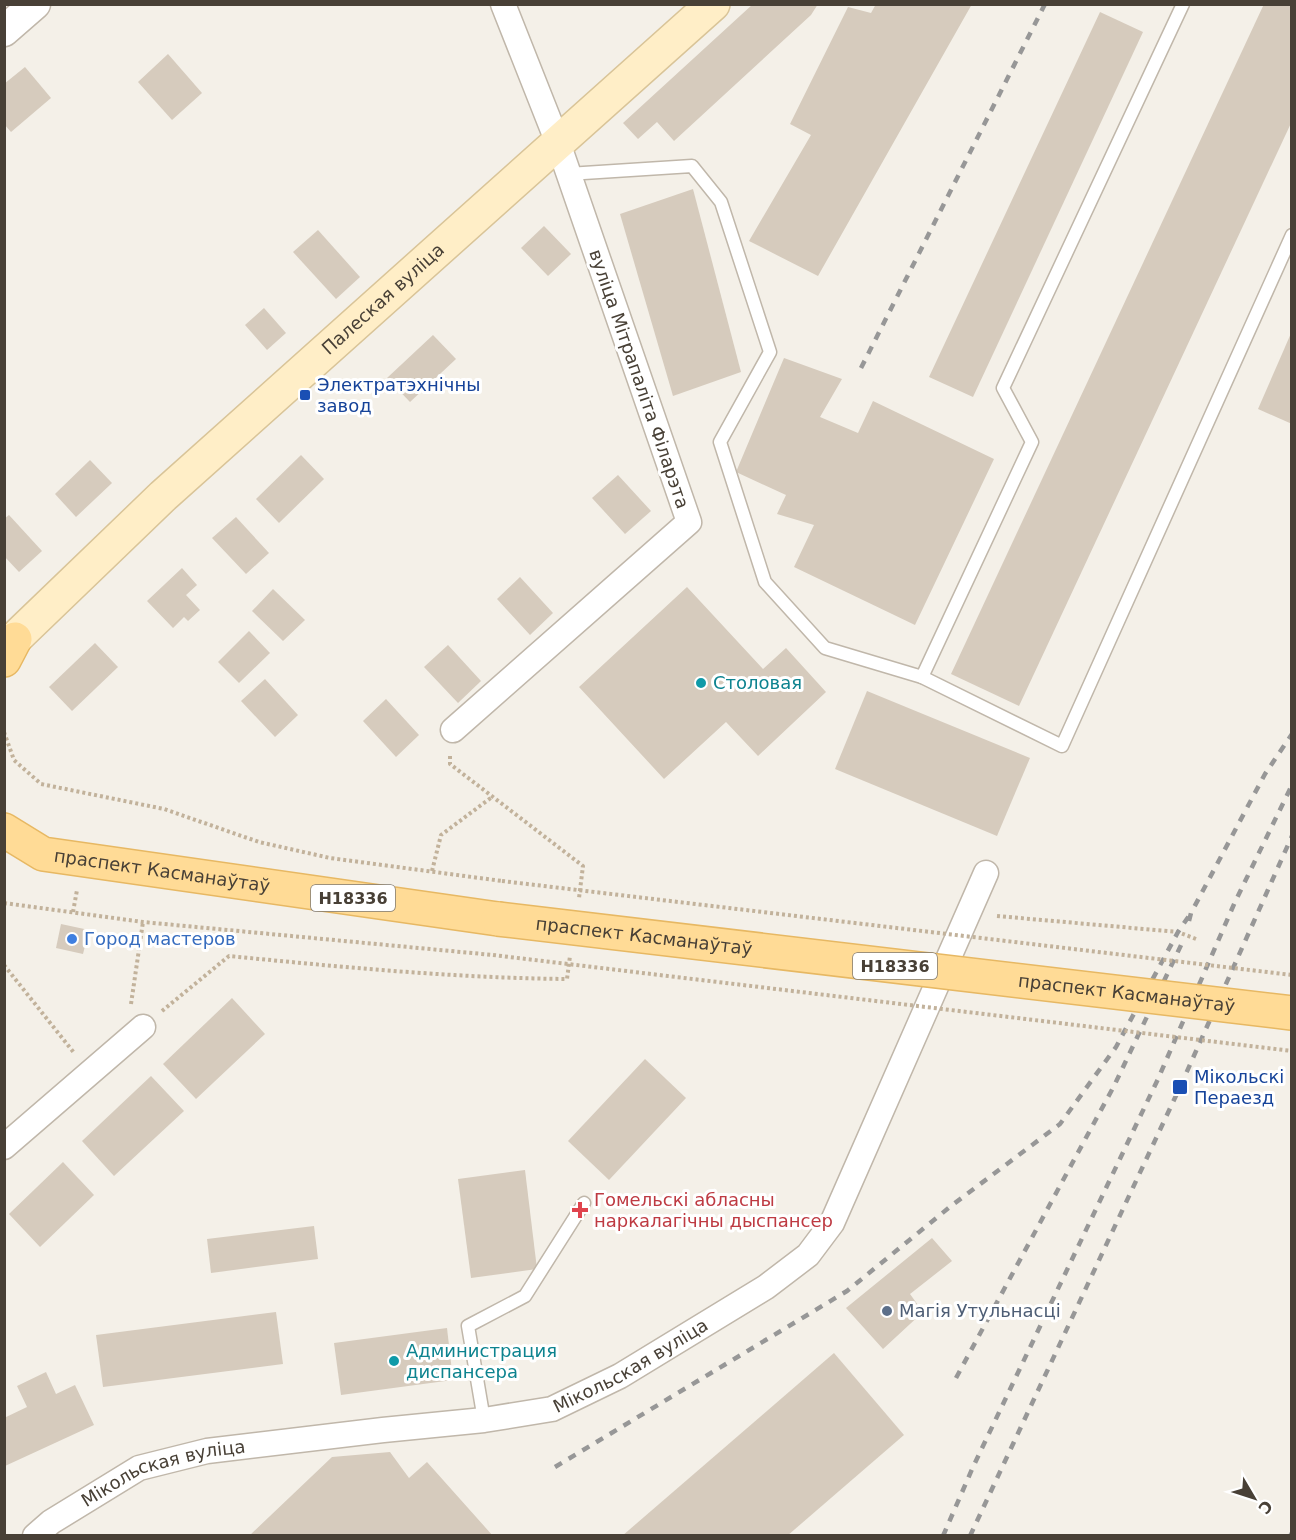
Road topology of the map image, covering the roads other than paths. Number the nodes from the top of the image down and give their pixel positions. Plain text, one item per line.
1 (34, 4) edge
2 (502, 4) edge
3 (713, 4) edge
4 (1183, 4) edge
5 (4, 31) edge
6 (558, 143) junction
7 (568, 174) junction
8 (1292, 235) edge
9 (8, 649) edge
10 (922, 677) junction
11 (453, 730) dead end
12 (6, 823) edge
13 (986, 873) dead end
14 (1292, 1012) edge
15 (143, 1027) dead end
16 (4, 1147) edge
17 (584, 1203) dead end
18 (484, 1420) junction
19 (35, 1536) edge

1 - 5 street
2 - 6 street, вуліца Мітрапаліта Філарэта
3 - 6 main road, Палеская вуліца
4 - 10 lane
6 - 7 street, вуліца Мітрапаліта Філарэта
6 - 9 main road, Палеская вуліца
7 - 10 lane
7 - 11 street, вуліца Мітрапаліта Філарэта
8 - 10 lane
12 - 14 main road, праспект Касманаўтаў / Н18336, bridge
13 - 18 street, Мікольская вуліца
15 - 16 street
17 - 18 lane
18 - 19 street, Мікольская вуліца

